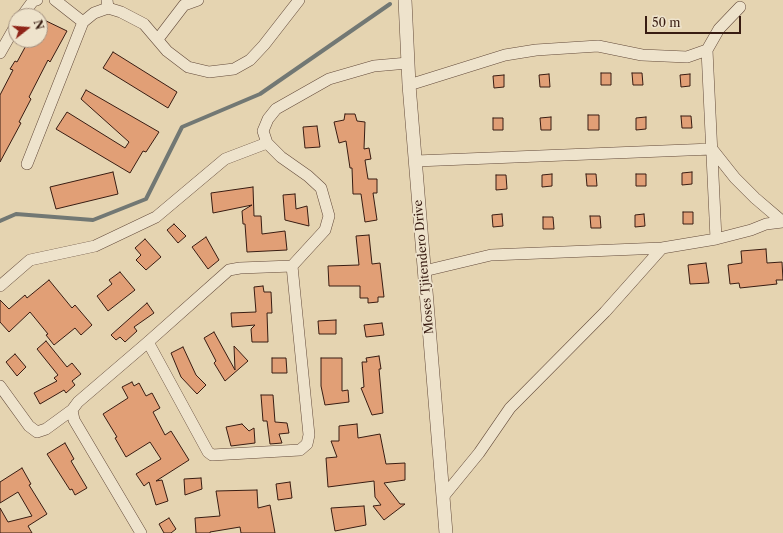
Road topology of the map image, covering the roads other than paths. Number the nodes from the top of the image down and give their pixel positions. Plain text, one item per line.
1 (37, 0) edge
2 (55, 0) edge
3 (198, 0) edge
4 (299, 0) edge
5 (405, 0) edge
6 (108, 4) edge
7 (740, 7) dead end
8 (28, 8) edge
9 (83, 22) junction
10 (8, 38) edge
11 (158, 40) junction
12 (707, 50) junction
13 (0, 52) edge
14 (408, 63) junction
15 (409, 85) junction
16 (268, 143) junction
17 (712, 149) junction
18 (416, 161) junction
19 (27, 164) dead end
20 (783, 222) edge
21 (716, 239) junction
22 (662, 248) junction
23 (292, 266) junction
24 (424, 271) junction
25 (0, 286) edge
26 (148, 342) junction
27 (0, 386) edge
28 (72, 410) junction
29 (443, 498) junction
30 (141, 533) edge
31 (446, 533) edge

1 - 8 street
2 - 9 street
3 - 11 street
4 - 11 street
5 - 14 street, Moses Tjitendero Drive
6 - 9 street
6 - 11 street
7 - 12 street
9 - 19 street
10 - 13 street
12 - 15 street
12 - 17 street
14 - 15 street, Moses Tjitendero Drive
14 - 16 street
15 - 18 street, Moses Tjitendero Drive
16 - 23 street
16 - 25 street
17 - 18 street
17 - 20 street
17 - 21 street
18 - 24 street, Moses Tjitendero Drive
20 - 21 street
21 - 22 street
22 - 24 street
22 - 29 street
23 - 26 street
23 - 26 street
24 - 29 street, Moses Tjitendero Drive
26 - 28 street
27 - 28 street
28 - 30 street
29 - 31 street, Moses Tjitendero Drive

